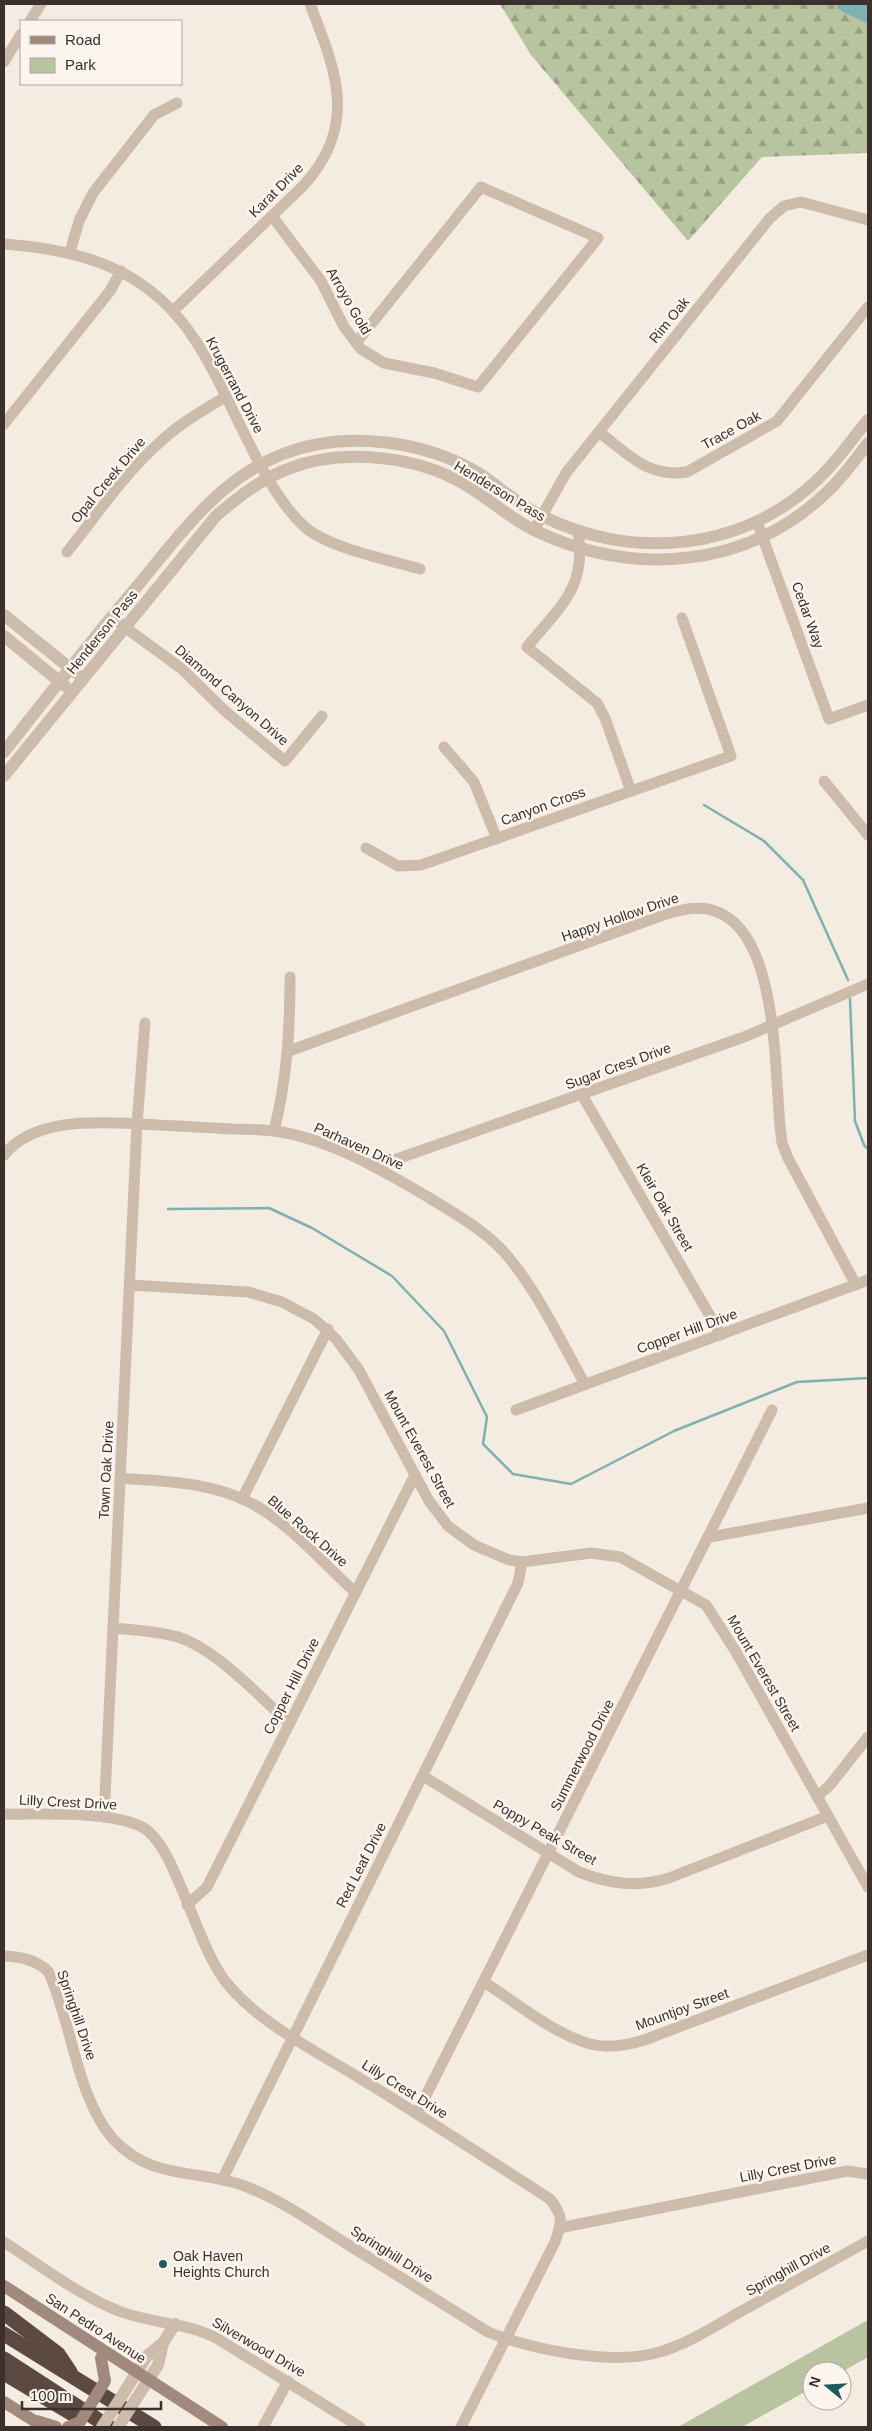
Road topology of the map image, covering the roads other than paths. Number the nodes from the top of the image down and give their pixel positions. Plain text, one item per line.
1 (41, 4) edge
2 (310, 4) edge
3 (31, 20) edge
4 (20, 36) edge
5 (4, 62) edge
6 (177, 102) dead end
7 (272, 216) junction
8 (868, 220) edge
9 (4, 244) edge
10 (70, 252) junction
11 (121, 271) junction
12 (868, 307) edge
13 (173, 311) junction
14 (356, 342) junction
15 (225, 397) junction
16 (868, 420) edge
17 (4, 424) edge
18 (599, 432) junction
19 (868, 443) edge
20 (260, 465) junction
21 (269, 478) junction
22 (541, 516) junction
23 (757, 522) junction
24 (534, 530) junction
25 (578, 531) junction
26 (763, 536) junction
27 (581, 549) junction
28 (67, 552) dead end
29 (420, 569) dead end
30 (4, 615) edge
31 (111, 617) junction
32 (682, 618) dead end
33 (125, 628) junction
34 (4, 636) edge
35 (70, 668) junction
36 (84, 679) junction
37 (59, 681) junction
38 (73, 692) junction
39 (868, 705) edge
40 (322, 716) dead end
41 (444, 747) dead end
42 (4, 752) edge
43 (4, 776) edge
44 (824, 781) dead end
45 (631, 791) junction
46 (868, 835) edge
47 (497, 839) junction
48 (366, 848) dead end
49 (290, 977) dead end
50 (868, 984) edge
51 (145, 1023) dead end
52 (773, 1026) junction
53 (289, 1052) junction
54 (582, 1095) junction
55 (137, 1124) junction
56 (274, 1130) junction
57 (4, 1155) edge
58 (374, 1167) junction
59 (868, 1280) edge
60 (130, 1284) junction
61 (856, 1285) junction
62 (328, 1329) junction
63 (721, 1335) junction
64 (584, 1384) junction
65 (516, 1410) dead end
66 (772, 1410) dead end
67 (415, 1475) junction
68 (120, 1478) junction
69 (242, 1499) junction
70 (868, 1508) edge
71 (710, 1537) junction
72 (522, 1562) junction
73 (355, 1592) junction
74 (681, 1592) junction
75 (113, 1628) junction
76 (289, 1723) junction
77 (868, 1736) edge
78 (423, 1776) junction
79 (817, 1797) junction
80 (4, 1814) edge
81 (828, 1816) junction
82 (104, 1817) junction
83 (549, 1854) junction
84 (868, 1887) edge
85 (187, 1905) junction
86 (868, 1955) edge
87 (4, 1956) edge
88 (484, 1982) junction
89 (292, 2036) junction
90 (417, 2113) junction
91 (868, 2174) edge
92 (222, 2180) junction
93 (560, 2228) junction
94 (868, 2241) edge
95 (4, 2242) edge
96 (4, 2286) edge
97 (4, 2313) edge
98 (175, 2324) junction
99 (4, 2334) edge
100 (506, 2338) junction
101 (88, 2339) junction
102 (163, 2344) junction
103 (4, 2359) edge
104 (137, 2371) junction
105 (4, 2373) edge
106 (74, 2378) junction
107 (149, 2380) junction
108 (288, 2380) junction
109 (4, 2402) edge
110 (32, 2420) junction
111 (44, 2427) edge
112 (56, 2427) edge
113 (68, 2427) edge
114 (97, 2427) edge
115 (102, 2427) edge
116 (109, 2427) edge
117 (118, 2427) edge
118 (154, 2427) edge
119 (222, 2427) edge
120 (263, 2427) edge
121 (360, 2427) edge
122 (461, 2427) edge

1 - 3 street
2 - 7 street, Karat Drive
4 - 5 street
6 - 10 street
7 - 13 street, Karat Drive
7 - 14 street, Arroyo Gold
8 - 18 street, Rim Oak
9 - 10 street, Krugerrand Drive
10 - 11 street, Krugerrand Drive
11 - 13 street, Krugerrand Drive
11 - 17 street
12 - 18 street, Trace Oak
13 - 15 street, Krugerrand Drive
14 - 14 street, Arroyo Gold
15 - 20 street, Krugerrand Drive
15 - 28 street, Opal Creek Drive
16 - 23 street, Henderson Pass
18 - 22 street, Rim Oak
19 - 26 street, Henderson Pass
20 - 21 street, Krugerrand Drive
20 - 22 street, Henderson Pass
20 - 31 street, Henderson Pass
21 - 24 street, Henderson Pass
21 - 29 street, Krugerrand Drive
21 - 33 street, Henderson Pass
22 - 24 street, Rim Oak
22 - 25 street, Henderson Pass
23 - 25 street, Henderson Pass
23 - 26 street, Cedar Way
24 - 27 street, Henderson Pass
25 - 27 street
26 - 27 street, Henderson Pass
26 - 39 street, Cedar Way
27 - 45 street
30 - 35 street
31 - 33 street, Diamond Canyon Drive
31 - 35 street, Henderson Pass
32 - 45 street, Canyon Cross
33 - 36 street, Henderson Pass
33 - 40 street, Diamond Canyon Drive
34 - 37 street
35 - 36 street
35 - 37 street, Henderson Pass
36 - 38 street, Henderson Pass
37 - 38 street
37 - 42 street, Henderson Pass
38 - 43 street, Henderson Pass
41 - 47 street
44 - 46 street
45 - 47 street, Canyon Cross
47 - 48 street, Canyon Cross
49 - 53 street
50 - 52 street, Sugar Crest Drive
51 - 55 street, Town Oak Drive
52 - 53 street, Happy Hollow Drive
52 - 54 street, Sugar Crest Drive
52 - 61 street, Happy Hollow Drive
53 - 56 street
54 - 58 street, Sugar Crest Drive
54 - 63 street, Kleir Oak Street
55 - 56 street, Parhaven Drive
55 - 57 street, Parhaven Drive
55 - 60 street, Town Oak Drive
56 - 58 street, Parhaven Drive
58 - 64 street, Parhaven Drive
59 - 61 street, Copper Hill Drive
60 - 62 street, Mount Everest Street
60 - 68 street, Town Oak Drive
61 - 63 street, Copper Hill Drive
62 - 67 street, Mount Everest Street
62 - 69 street
63 - 64 street, Copper Hill Drive
64 - 65 street, Copper Hill Drive
66 - 71 street, Summerwood Drive
67 - 72 street, Mount Everest Street
67 - 73 street, Copper Hill Drive
68 - 69 street, Blue Rock Drive
68 - 75 street, Town Oak Drive
69 - 73 street, Blue Rock Drive
70 - 71 street
71 - 74 street, Summerwood Drive
72 - 74 street, Mount Everest Street
72 - 78 street, Red Leaf Drive
73 - 76 street, Copper Hill Drive
74 - 79 street, Mount Everest Street
74 - 83 street, Summerwood Drive
75 - 76 street
75 - 82 street, Town Oak Drive
76 - 85 street, Copper Hill Drive
77 - 79 street
78 - 83 street, Poppy Peak Street
78 - 89 street, Red Leaf Drive
79 - 81 street, Mount Everest Street
80 - 82 street, Lilly Crest Drive
81 - 83 street, Poppy Peak Street
81 - 84 street, Mount Everest Street
82 - 85 street, Lilly Crest Drive
83 - 88 street, Summerwood Drive
85 - 89 street, Lilly Crest Drive
86 - 88 street, Mountjoy Street
87 - 92 street, Springhill Drive
88 - 90 street, Summerwood Drive
89 - 90 street, Lilly Crest Drive
89 - 92 street, Red Leaf Drive
90 - 93 street, Lilly Crest Drive
91 - 93 street, Lilly Crest Drive
92 - 100 street, Springhill Drive
93 - 100 street
94 - 100 street, Springhill Drive
95 - 98 street, Silverwood Drive
96 - 101 main road, San Pedro Avenue
97 - 106 highway
98 - 102 street
98 - 108 street, Silverwood Drive
99 - 106 highway
100 - 122 street
101 - 104 main road, San Pedro Avenue
101 - 113 main road, bridge
102 - 104 street
102 - 107 street
103 - 116 highway
104 - 107 main road, San Pedro Avenue
104 - 115 street, bridge
105 - 114 highway
106 - 118 highway
107 - 117 street, bridge
107 - 119 main road, San Pedro Avenue
108 - 120 street
108 - 121 street, Silverwood Drive
109 - 110 main road
110 - 111 main road
110 - 112 main road

